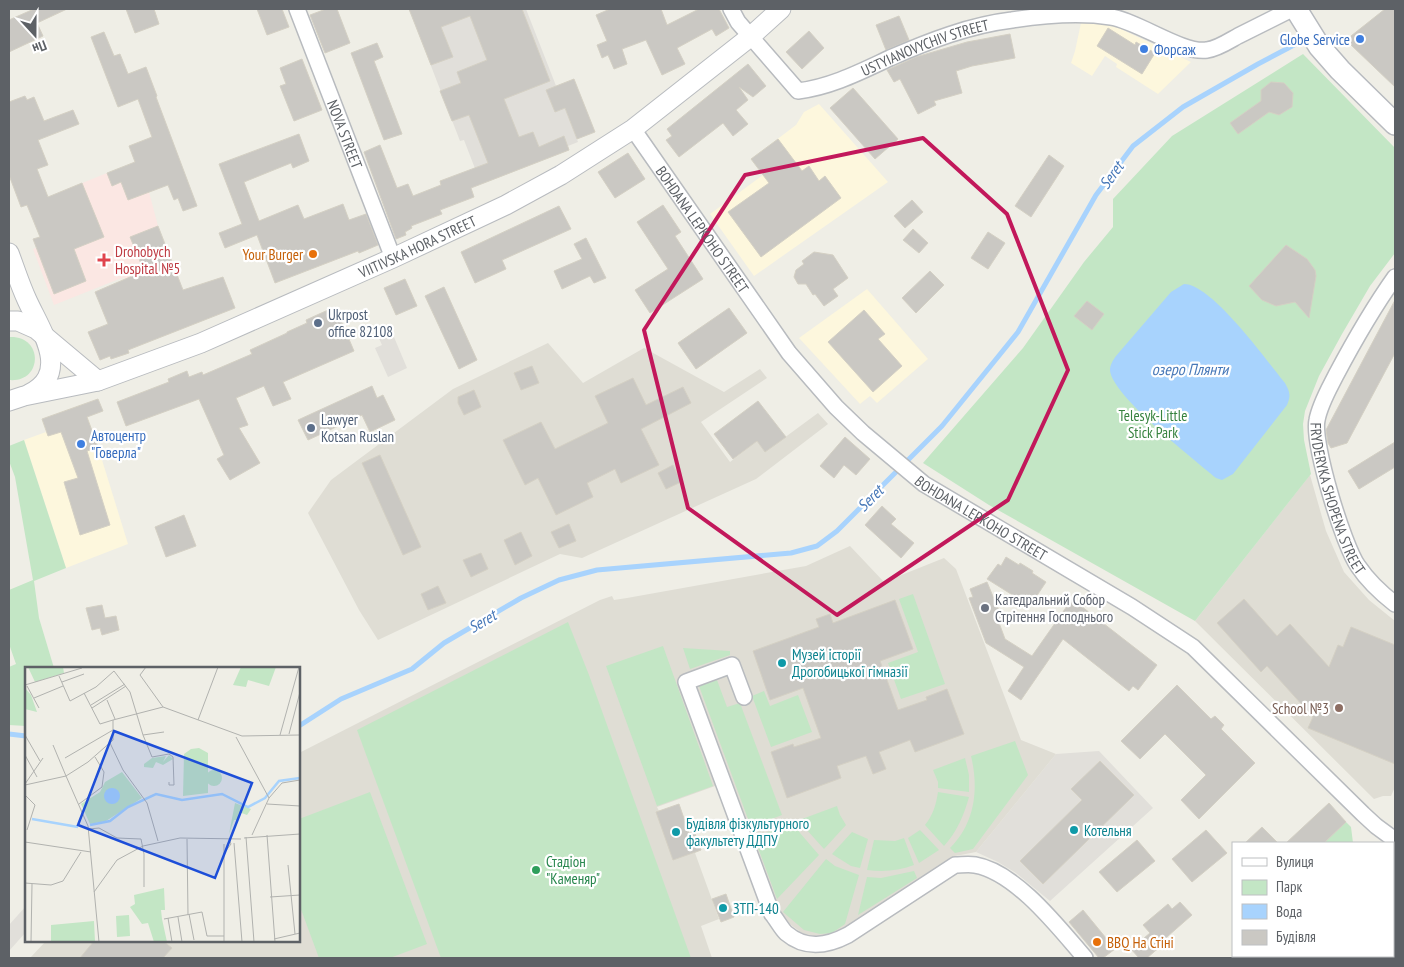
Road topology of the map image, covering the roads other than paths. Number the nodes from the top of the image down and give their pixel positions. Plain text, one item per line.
1 (297, 9) edge
2 (731, 9) edge
3 (781, 9) edge
4 (1292, 9) edge
5 (1296, 9) edge
6 (750, 37) junction
7 (1395, 124) edge
8 (633, 128) junction
9 (9, 253) edge
10 (392, 258) junction
11 (1395, 276) edge
12 (9, 321) edge
13 (43, 335) junction
14 (98, 381) junction
15 (14, 398) edge
16 (1395, 604) edge
17 (744, 697) dead end
18 (1395, 840) edge
19 (1085, 958) edge

1 - 10 street, NOVA STREET
2 - 6 street
3 - 6 street, VIITIVSKA HORA STREET
4 - 6 street, USTYIANOVYCHIV STREET
5 - 7 main road
6 - 8 street, VIITIVSKA HORA STREET
8 - 10 street, VIITIVSKA HORA STREET
8 - 18 street, BOHDANA LEPKOHO STREET
9 - 13 street
10 - 14 street, VIITIVSKA HORA STREET
11 - 16 street, FRYDERYKA SHOPENA STREET
12 - 13 street
13 - 14 street
13 - 15 street
14 - 15 street, VIITIVSKA HORA STREET
17 - 19 street

